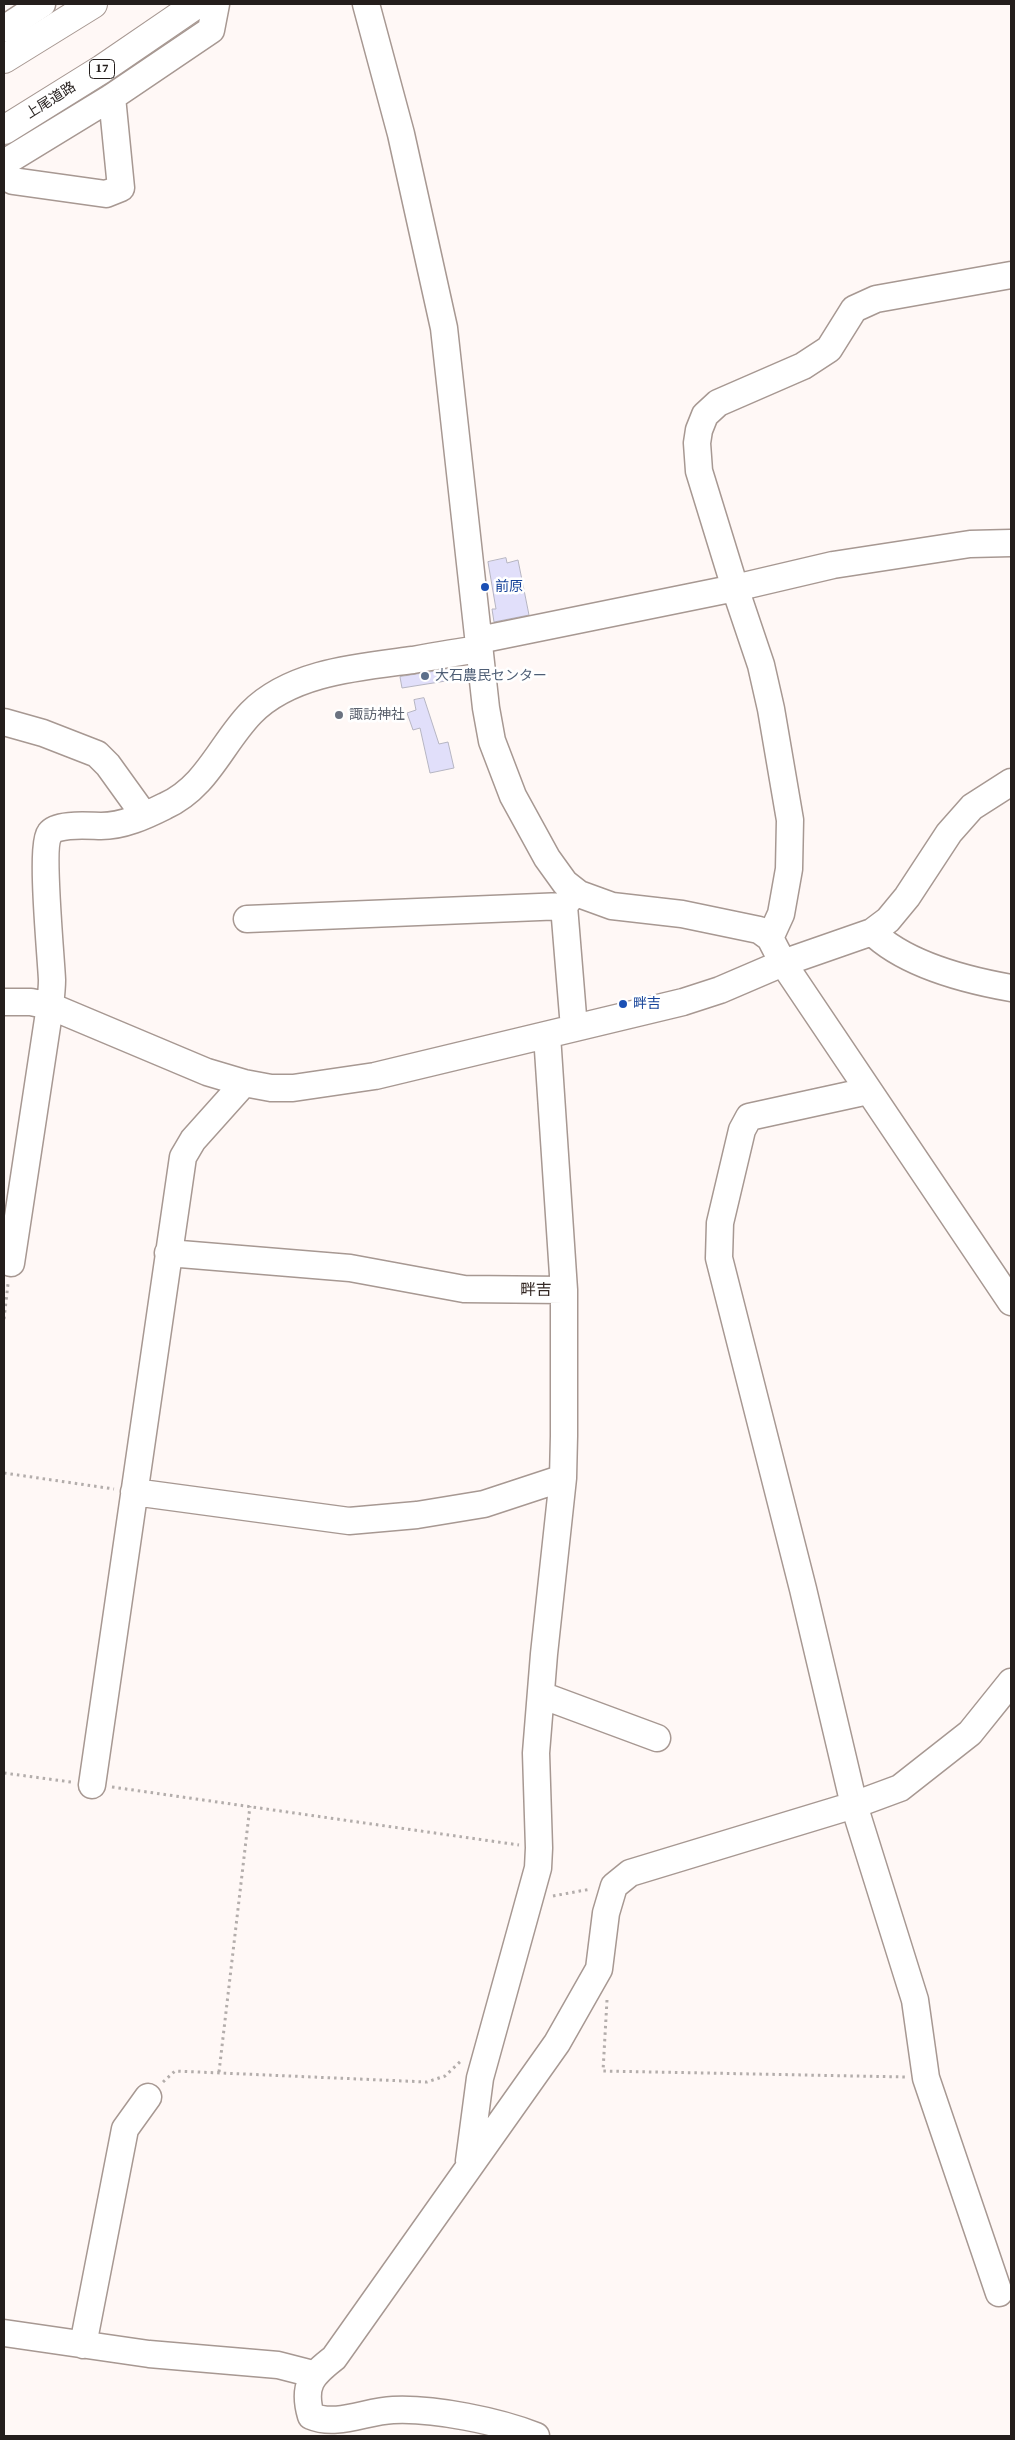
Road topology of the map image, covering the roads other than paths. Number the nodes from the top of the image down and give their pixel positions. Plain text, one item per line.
1 (42, 4) edge
2 (93, 4) edge
3 (197, 4) edge
4 (216, 4) edge
5 (366, 4) edge
6 (4, 29) edge
7 (4, 59) edge
8 (112, 97) junction
9 (4, 130) edge
10 (4, 163) edge
11 (4, 176) edge
12 (1011, 275) edge
13 (1011, 543) edge
14 (735, 588) junction
15 (480, 645) junction
16 (4, 722) edge
17 (1011, 782) edge
18 (144, 815) junction
19 (570, 899) junction
20 (247, 919) dead end
21 (872, 932) junction
22 (770, 938) junction
23 (783, 963) junction
24 (1011, 988) edge
25 (4, 1002) edge
26 (50, 1006) junction
27 (574, 1028) junction
28 (548, 1035) junction
29 (244, 1083) junction
30 (868, 1091) junction
31 (168, 1253) junction
32 (11, 1263) road end
33 (564, 1290) junction
34 (1011, 1302) edge
35 (563, 1478) junction
36 (134, 1492) junction
37 (1011, 1682) edge
38 (541, 1695) junction
39 (657, 1738) dead end
40 (92, 1785) road end
41 (854, 1805) junction
42 (148, 2097) road end
43 (468, 2166) junction
44 (999, 2293) dead end
45 (4, 2333) edge
46 (83, 2345) junction
47 (313, 2374) junction
48 (536, 2436) edge

1 - 6 street
2 - 7 highway
3 - 9 highway, 上尾道路 / 17
4 - 8 street
5 - 15 street
8 - 10 street
8 - 11 street
12 - 14 street
13 - 14 street
14 - 15 street
14 - 22 street
15 - 18 street
15 - 19 street
16 - 18 street
17 - 21 street
18 - 26 street
19 - 20 street
19 - 22 street
19 - 27 street
21 - 23 street
21 - 24 street
22 - 23 street
23 - 27 street
23 - 30 street
25 - 26 street
26 - 29 street
26 - 32 street
27 - 28 street
28 - 29 street
28 - 33 street
29 - 31 street
30 - 34 street
30 - 41 street
31 - 33 street
31 - 36 street
33 - 35 street
35 - 36 street
35 - 38 street
36 - 40 street
37 - 41 street
38 - 39 street
38 - 43 street
41 - 43 street
41 - 44 street
42 - 46 street
43 - 47 street
45 - 46 street
46 - 47 street
47 - 48 street

